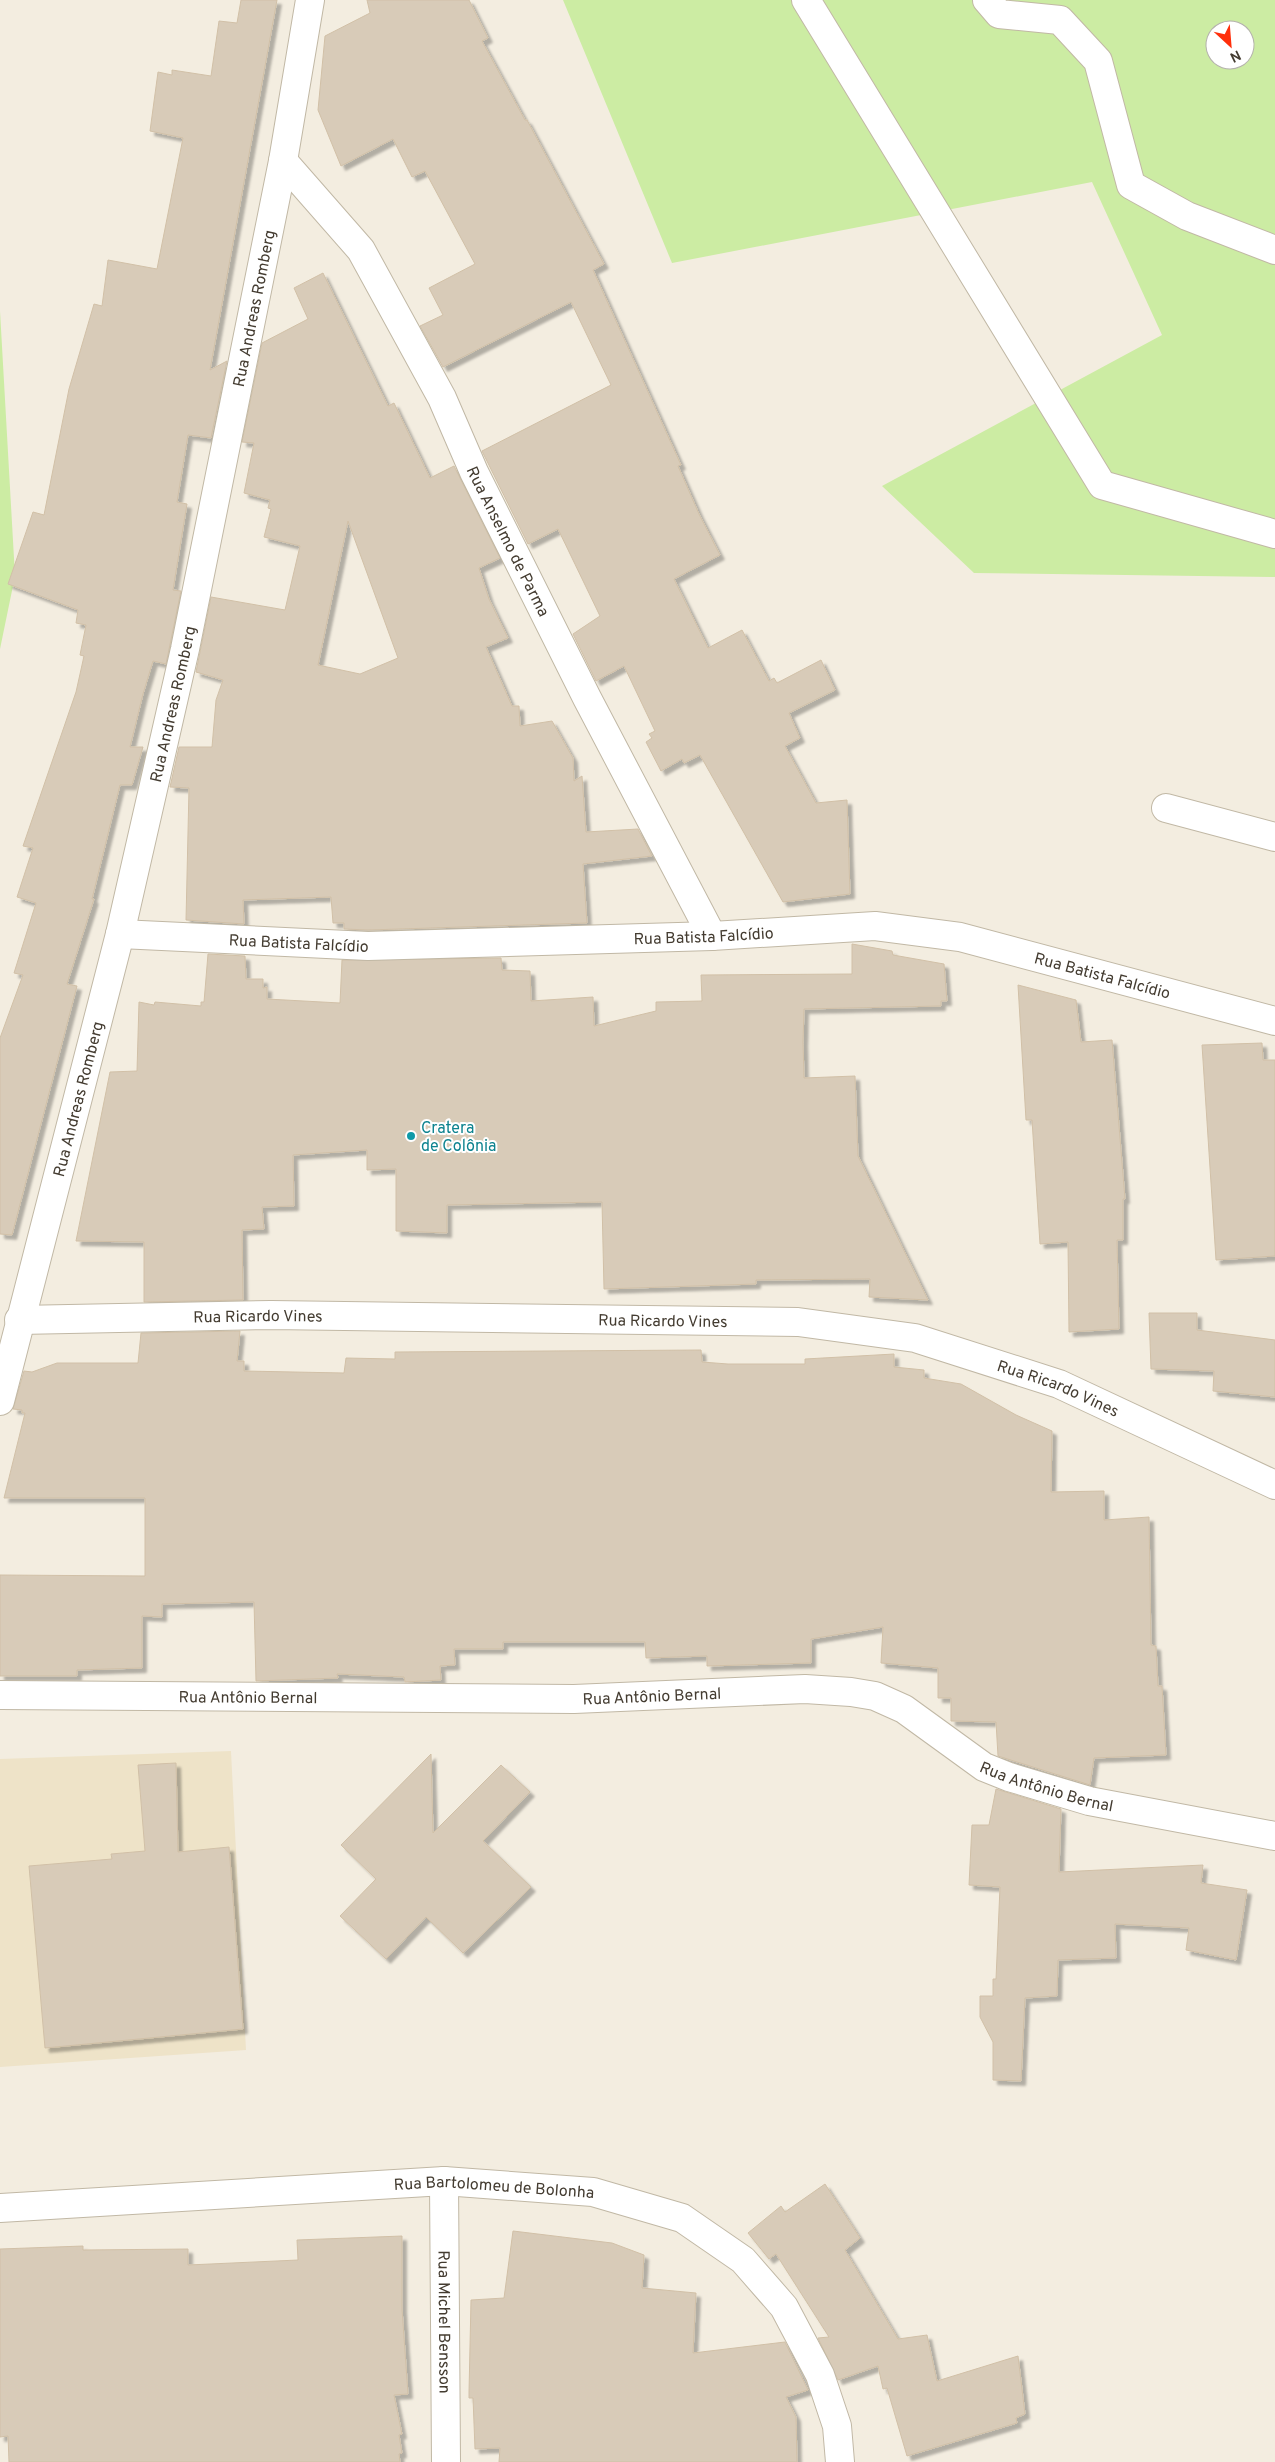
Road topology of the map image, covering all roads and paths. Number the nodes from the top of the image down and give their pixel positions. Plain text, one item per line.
1 (310, 0) edge
2 (806, 0) edge
3 (987, 0) edge
4 (282, 160) junction
5 (1275, 250) edge
6 (1275, 534) edge
7 (1166, 808) dead end
8 (1275, 837) edge
9 (120, 934) junction
10 (712, 936) junction
11 (1275, 1021) edge
12 (19, 1320) junction
13 (0, 1400) edge
14 (1275, 1485) edge
15 (0, 1695) edge
16 (1275, 1836) edge
17 (444, 2182) junction
18 (0, 2208) edge
19 (446, 2462) edge
20 (840, 2462) edge

1 - 4 street, Rua Andreas Romberg
2 - 6 street
3 - 5 street
4 - 9 street, Rua Andreas Romberg
4 - 10 street, Rua Anselmo de Parma
7 - 8 street
9 - 10 street, Rua Batista Falcídio
9 - 12 street, Rua Andreas Romberg
10 - 11 street, Rua Batista Falcídio
12 - 13 street, Rua Andreas Romberg
12 - 14 street, Rua Ricardo Vines
15 - 16 street, Rua Antônio Bernal
17 - 18 street, Rua Bartolomeu de Bolonha
17 - 19 street, Rua Michel Bensson
17 - 20 street, Rua Bartolomeu de Bolonha

